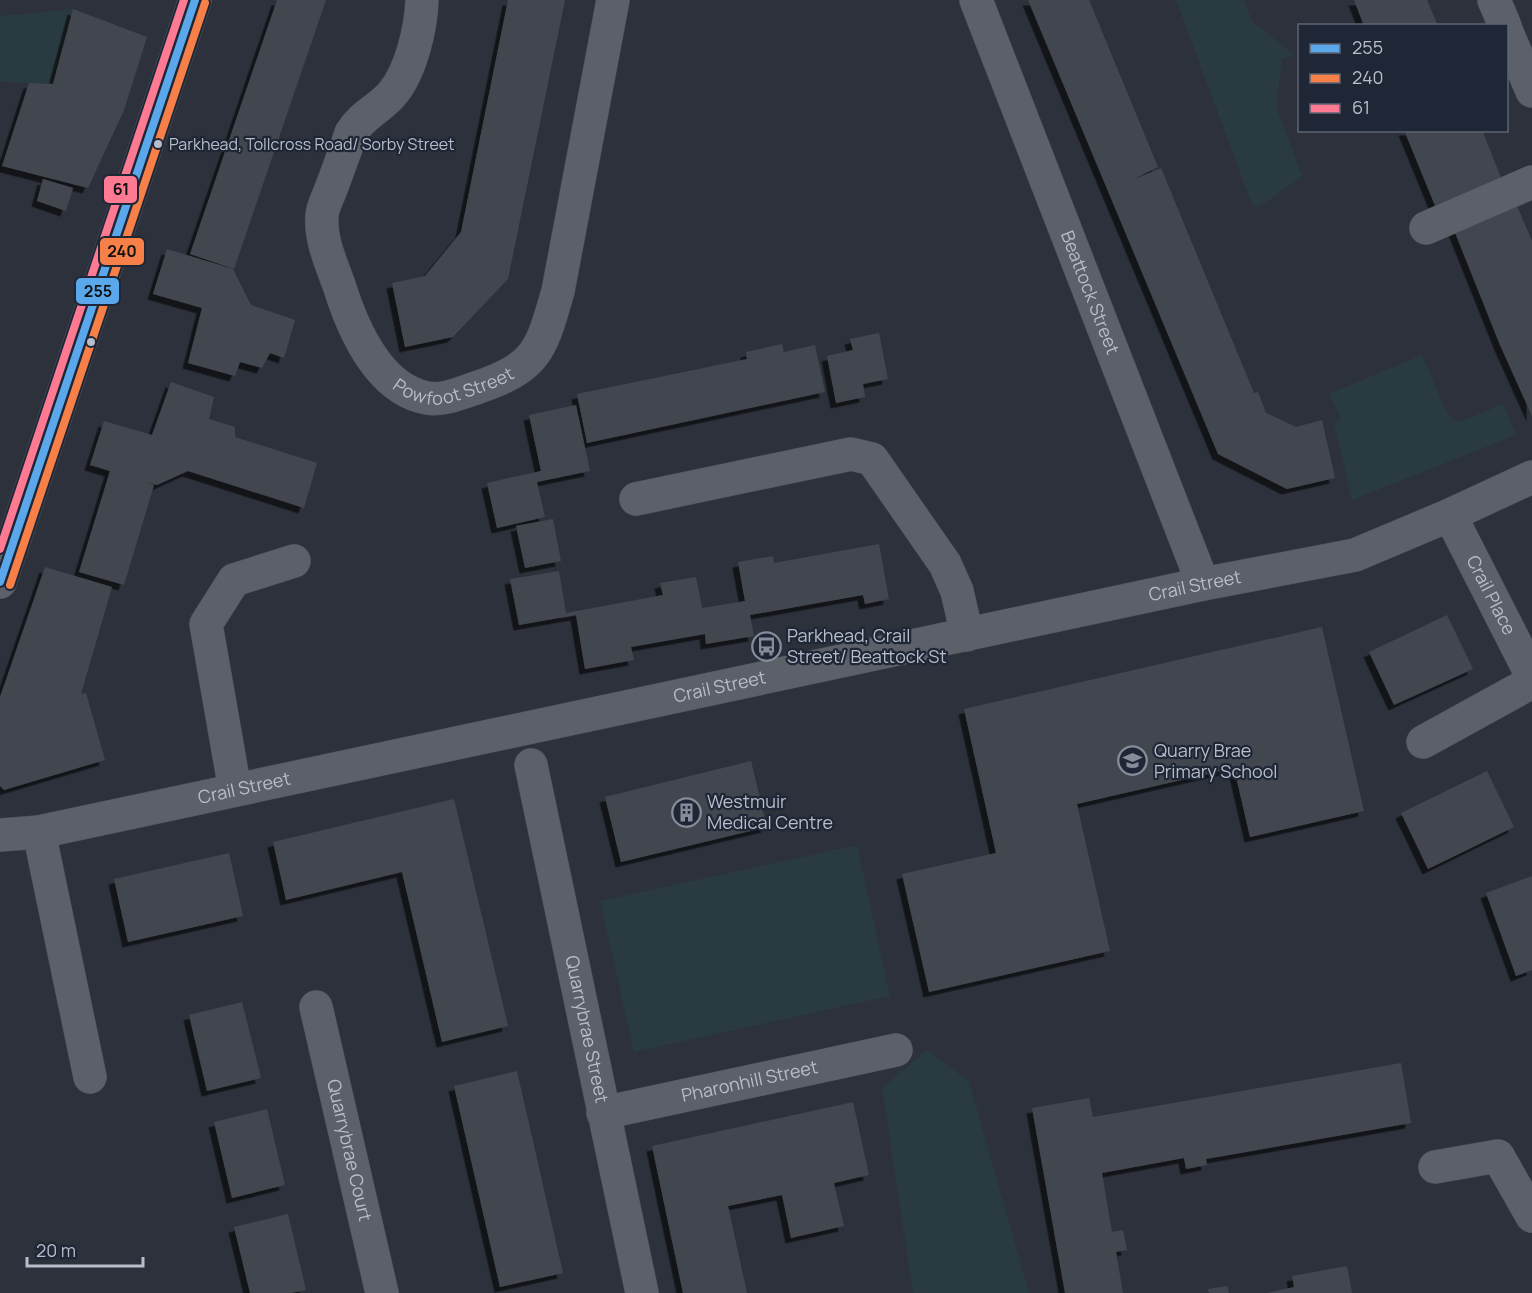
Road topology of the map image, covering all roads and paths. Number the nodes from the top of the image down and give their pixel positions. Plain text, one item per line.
1 (195, 0) edge
2 (422, 0) edge
3 (613, 0) edge
4 (976, 0) edge
5 (1494, 0) edge
6 (1508, 24) edge
7 (1514, 35) edge
8 (1532, 91) edge
9 (1532, 182) edge
10 (1426, 228) dead end
11 (1532, 477) edge
12 (636, 499) dead end
13 (1450, 515) junction
14 (294, 561) dead end
15 (0, 582) edge
16 (1203, 584) junction
17 (967, 635) junction
18 (1532, 676) edge
19 (1532, 682) edge
20 (1424, 742) dead end
21 (531, 765) dead end
22 (234, 790) junction
23 (39, 832) junction
24 (0, 835) edge
25 (316, 1007) dead end
26 (896, 1050) dead end
27 (90, 1077) dead end
28 (603, 1113) junction
29 (1435, 1167) dead end
30 (1532, 1216) edge
31 (382, 1293) edge
32 (642, 1293) edge

1 - 15 street
2 - 3 street, Powfoot Street
4 - 16 street, Beattock Street
5 - 6 street
7 - 8 street
9 - 10 street
11 - 13 street, Crail Street
12 - 17 street
13 - 16 street, Crail Street
13 - 18 street, Crail Place
14 - 22 street
16 - 17 street, Crail Street
17 - 22 street, Crail Street
19 - 20 street
21 - 28 street, Quarrybrae Street
22 - 23 street, Crail Street
23 - 24 street, Crail Street
23 - 27 street
25 - 31 street, Quarrybrae Court
26 - 28 street, Pharonhill Street
28 - 32 street, Quarrybrae Street
29 - 30 street

